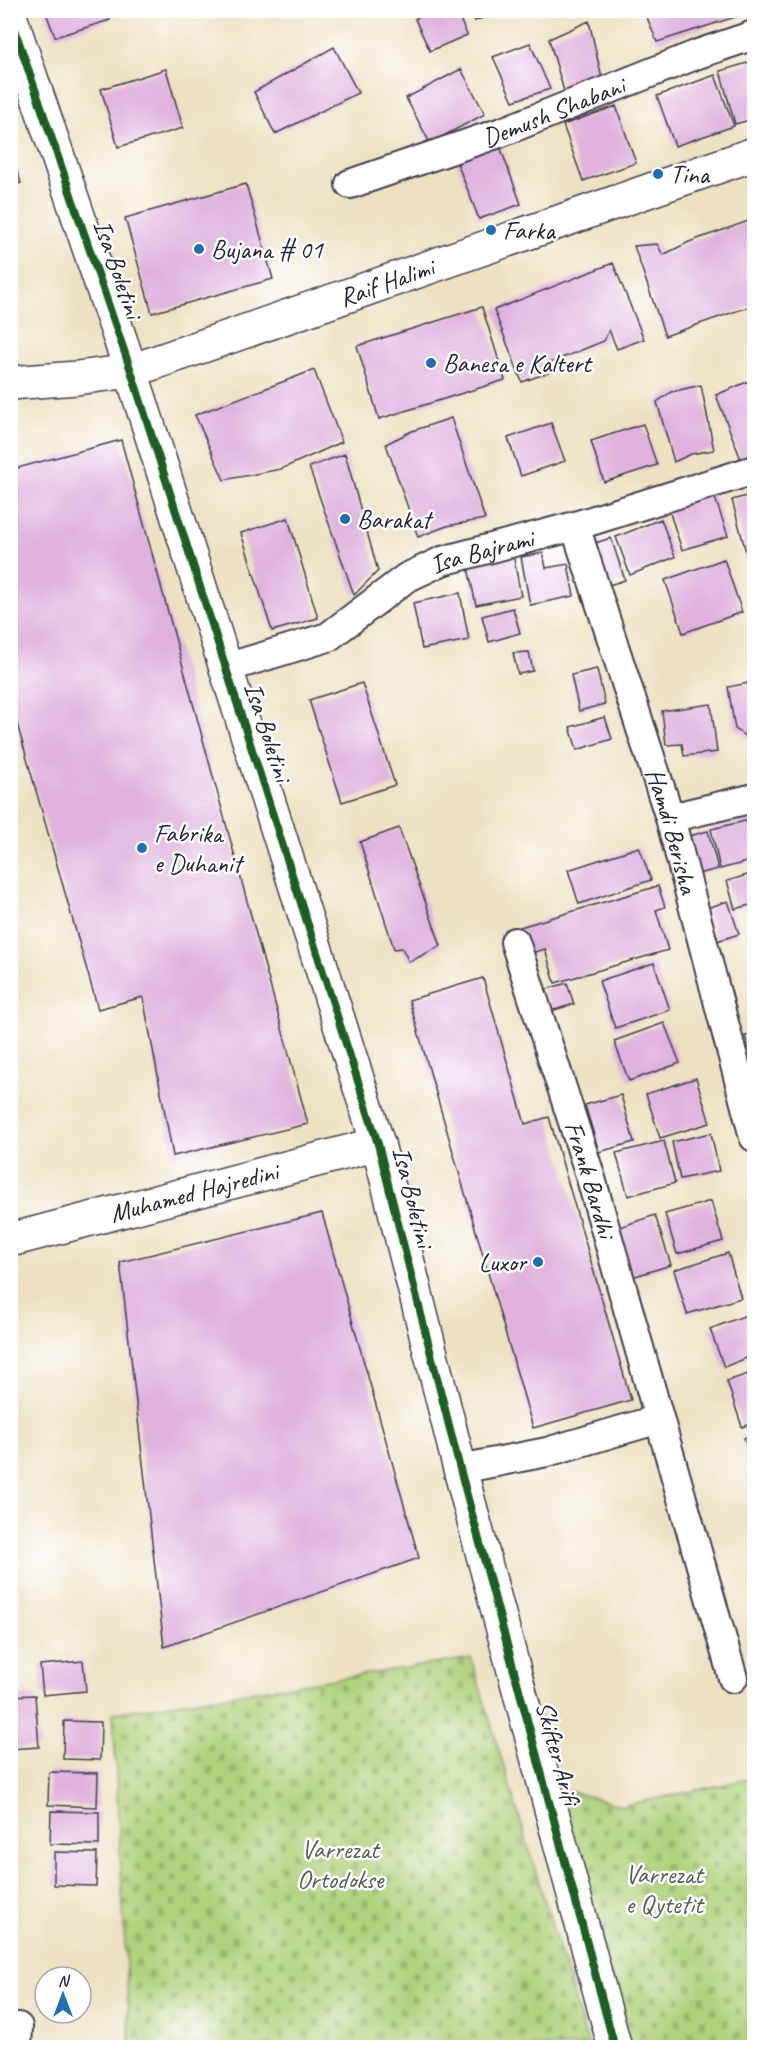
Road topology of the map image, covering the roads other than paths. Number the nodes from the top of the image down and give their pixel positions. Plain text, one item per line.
1 (10, 16) edge
2 (754, 34) edge
3 (754, 153) edge
4 (350, 184) dead end
5 (131, 371) junction
6 (10, 383) edge
7 (754, 471) edge
8 (575, 526) junction
9 (226, 668) junction
10 (754, 798) edge
11 (670, 818) junction
12 (515, 942) dead end
13 (754, 1137) edge
14 (378, 1144) junction
15 (10, 1240) edge
16 (659, 1419) junction
17 (460, 1468) junction
18 (733, 1678) dead end
19 (615, 2048) edge

1 - 5 street, Isa Boletini
2 - 4 street, Demush Shabani
3 - 5 street, Raif Halimi
5 - 6 street, Raif Halimi
5 - 9 street, Isa Boletini
7 - 8 street, Isa Bajrami
8 - 9 street, Isa Bajrami
8 - 11 street, Hamdi Berisha
9 - 14 street, Isa Boletini
10 - 11 street
11 - 13 street, Hamdi Berisha
12 - 16 street, Frank Bardhi
14 - 15 street, Muhamed Hajredini
14 - 17 street, Isa Boletini
16 - 17 street
16 - 18 street, Frank Bardhi
17 - 19 street, Skifter Arifi

